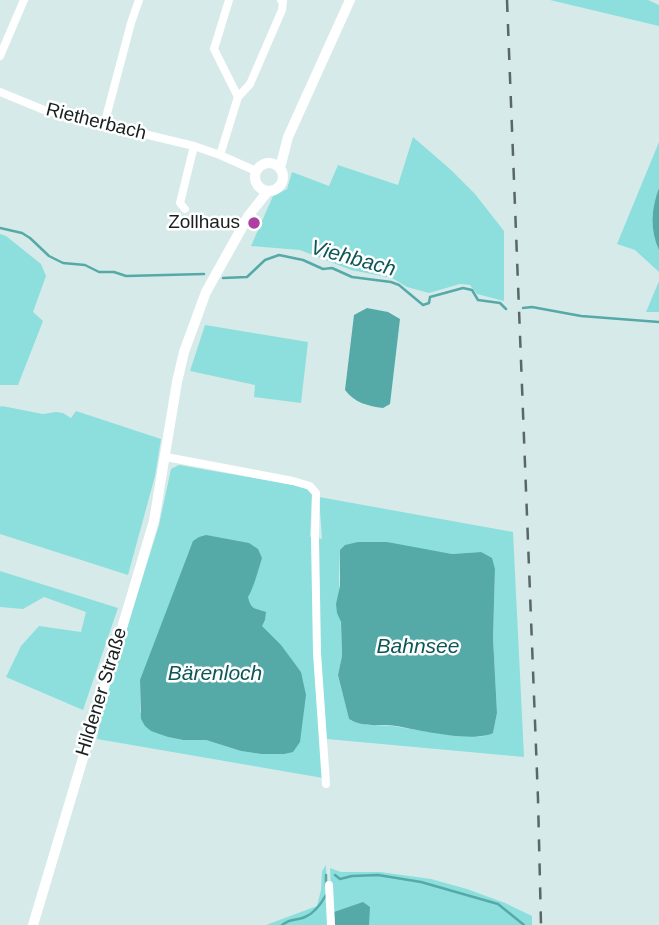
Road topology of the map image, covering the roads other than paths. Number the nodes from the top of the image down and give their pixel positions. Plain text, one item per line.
1 (24, 0) edge
2 (139, 0) edge
3 (229, 0) edge
4 (281, 0) edge
5 (351, 0) edge
6 (0, 56) edge
7 (0, 92) edge
8 (238, 97) junction
9 (104, 125) junction
10 (288, 137) junction
11 (194, 146) junction
12 (220, 155) junction
13 (270, 163) junction
14 (280, 168) junction
15 (256, 171) junction
16 (263, 188) junction
17 (185, 209) dead end
18 (166, 457) junction
19 (326, 783) dead end
20 (329, 885) dead end
21 (33, 925) edge
22 (331, 925) edge

1 - 6 street
2 - 9 street
3 - 8 street
4 - 8 street
5 - 10 main road
7 - 9 street, Rietherbach
8 - 12 street
9 - 11 street, Rietherbach
10 - 13 main road
10 - 14 main road
11 - 12 street, Rietherbach
11 - 17 street
12 - 15 street, Rietherbach
13 - 14 main road
13 - 15 main road
14 - 16 main road
15 - 16 main road
16 - 18 main road, Hildener Straße
18 - 19 street
18 - 21 main road, Hildener Straße
20 - 22 street

